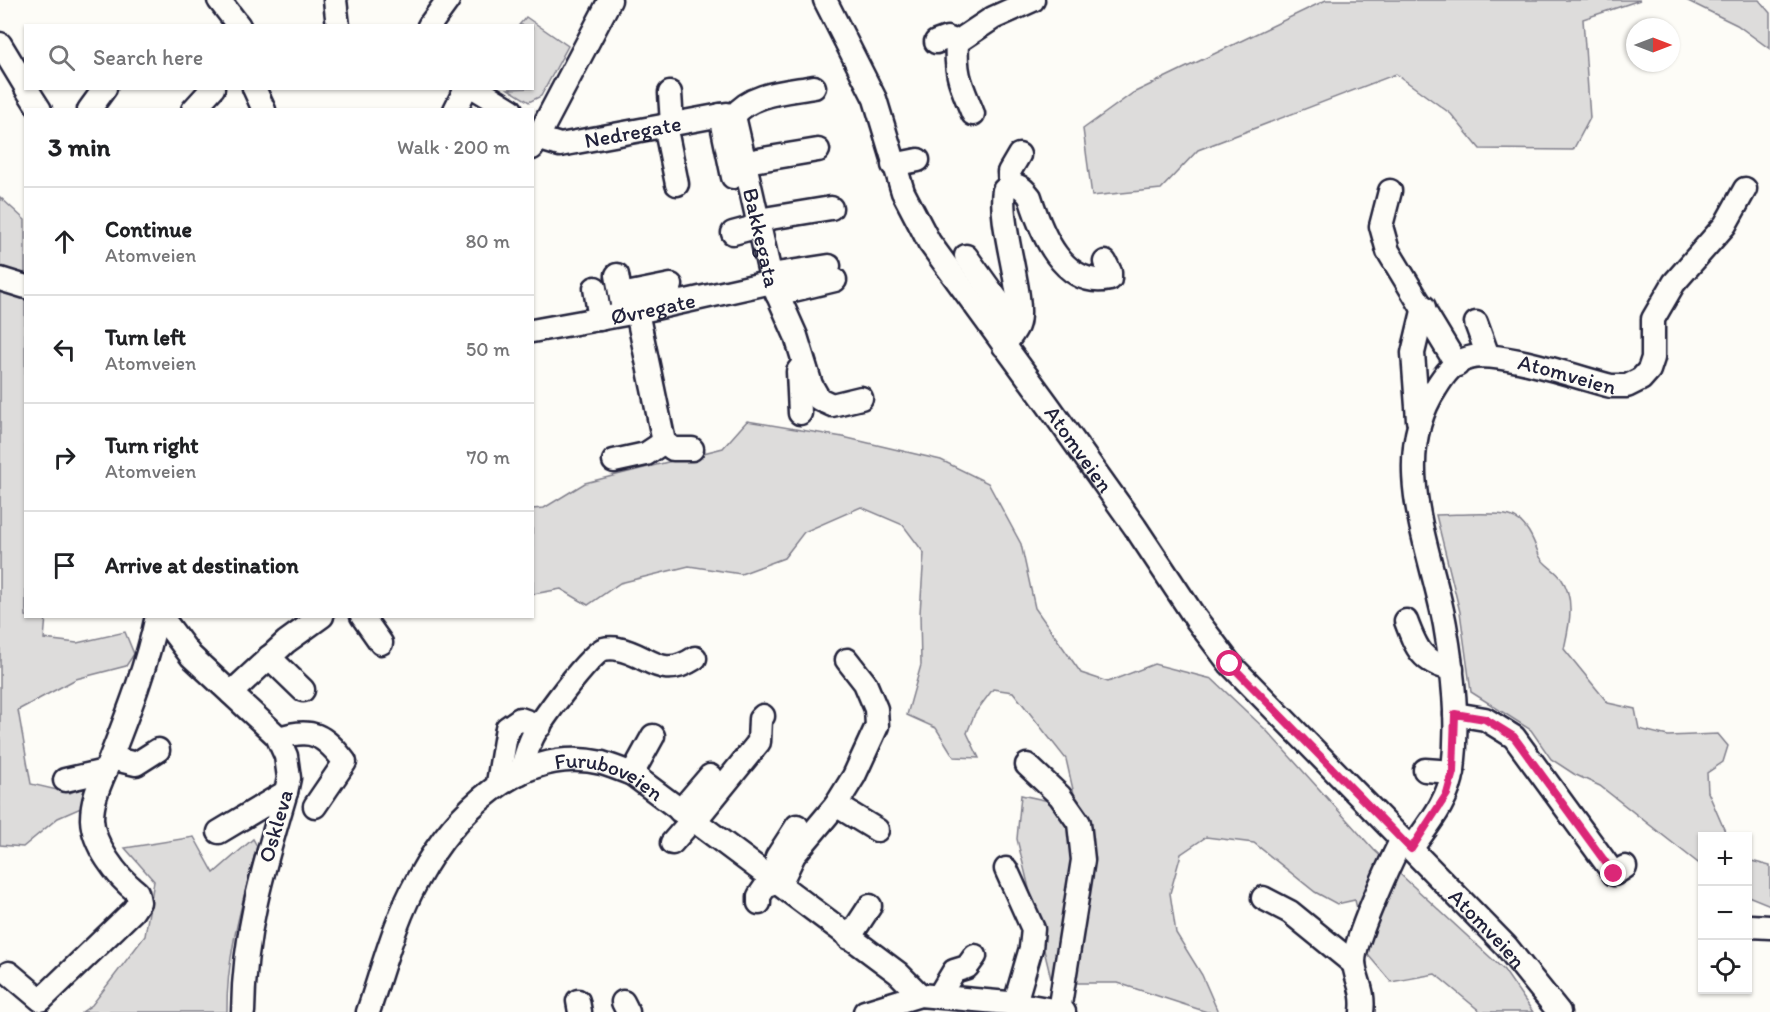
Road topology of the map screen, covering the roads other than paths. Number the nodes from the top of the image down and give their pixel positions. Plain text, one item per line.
1 (219, 0) edge
2 (335, 0) edge
3 (610, 0) edge
4 (825, 0) edge
5 (1033, 0) edge
6 (442, 2) edge
7 (991, 9) edge
8 (237, 24) edge
9 (338, 24) edge
10 (430, 24) edge
11 (3, 55) edge
12 (24, 85) edge
13 (814, 87) dead end
14 (27, 90) edge
15 (104, 90) edge
16 (211, 90) edge
17 (255, 90) edge
18 (465, 90) edge
19 (479, 90) edge
20 (670, 93) dead end
21 (39, 108) edge
22 (90, 108) edge
23 (195, 108) edge
24 (263, 108) edge
25 (455, 108) edge
26 (509, 108) edge
27 (973, 114) dead end
28 (727, 115) junction
29 (656, 123) junction
30 (536, 134) edge
31 (818, 150) dead end
32 (1019, 154) dead end
33 (918, 160) dead end
34 (894, 165) junction
35 (739, 169) junction
36 (677, 183) dead end
37 (1010, 185) junction
38 (1745, 189) dead end
39 (1389, 191) dead end
40 (831, 208) dead end
41 (759, 221) junction
42 (733, 233) dead end
43 (966, 256) dead end
44 (1105, 262) dead end
45 (832, 273) dead end
46 (0, 279) edge
47 (773, 284) junction
48 (671, 285) dead end
49 (24, 286) edge
50 (595, 288) dead end
51 (625, 299) junction
52 (1424, 307) junction
53 (600, 319) junction
54 (1476, 323) dead end
55 (534, 331) edge
56 (1007, 342) junction
57 (1488, 356) junction
58 (804, 360) junction
59 (1457, 365) junction
60 (861, 398) dead end
61 (800, 413) dead end
62 (1418, 420) junction
63 (664, 442) junction
64 (693, 449) dead end
65 (614, 461) dead end
66 (158, 618) edge
67 (161, 618) edge
68 (319, 618) edge
69 (363, 618) edge
70 (1406, 621) dead end
71 (381, 643) dead end
72 (269, 657) junction
73 (695, 658) dead end
74 (847, 660) dead end
75 (1452, 669) junction
76 (303, 690) dead end
77 (231, 693) junction
78 (1455, 714) junction
79 (763, 716) dead end
80 (540, 726) junction
81 (653, 736) dead end
82 (279, 738) junction
83 (158, 750) dead end
84 (108, 765) junction
85 (1027, 765) dead end
86 (1425, 770) dead end
87 (1453, 772) junction
88 (520, 773) junction
89 (632, 774) junction
90 (710, 776) dead end
91 (65, 780) dead end
92 (498, 783) junction
93 (286, 792) junction
94 (836, 805) junction
95 (315, 806) dead end
96 (689, 817) junction
97 (797, 826) dead end
98 (877, 830) dead end
99 (219, 832) dead end
100 (672, 843) dead end
101 (1406, 845) junction
102 (1625, 867) dead end
103 (1006, 868) dead end
104 (773, 878) junction
105 (1263, 898) dead end
106 (759, 903) dead end
107 (870, 906) dead end
108 (849, 938) junction
109 (975, 956) dead end
110 (1354, 964) junction
111 (9, 973) dead end
112 (923, 1000) edge
113 (1019, 1006) edge
114 (243, 1012) edge
115 (368, 1012) edge
116 (865, 1012) edge
117 (1062, 1012) edge
118 (1362, 1012) edge
119 (1559, 1012) edge

1 - 8 street
2 - 9 street
3 - 30 street
4 - 34 street, Atomveien
5 - 7 street
6 - 10 street
7 - 27 street
11 - 12 street
13 - 28 street
14 - 21 street
15 - 22 street
16 - 23 street
17 - 24 street
18 - 25 street
19 - 26 street
20 - 29 street
28 - 29 street, Nedregate
28 - 35 street, Bakkegata
29 - 30 street, Nedregate
29 - 36 street
31 - 35 street
32 - 37 street
33 - 34 street
34 - 56 street, Atomveien
35 - 41 street, Bakkegata
37 - 44 street
37 - 56 street
38 - 57 street, Atomveien
39 - 52 street
40 - 41 street
41 - 42 street
41 - 47 street, Bakkegata
43 - 56 street
45 - 47 street, Øvregate
46 - 49 street
47 - 51 street, Øvregate
47 - 58 street, Bakkegata
48 - 51 street
50 - 53 street
51 - 53 street, Øvregate
51 - 63 street
52 - 59 street
52 - 62 street
53 - 55 street, Øvregate
54 - 57 street
56 - 101 street, Atomveien
57 - 59 street, Atomveien
58 - 60 street, Bakkegata
58 - 61 street
59 - 62 street
62 - 75 street
63 - 64 street
63 - 65 street
66 - 84 street
67 - 77 street, Oskleva
68 - 72 street
69 - 71 street
70 - 75 street
72 - 76 street
72 - 77 street
73 - 80 street
74 - 94 street
75 - 78 street
77 - 82 street, Oskleva
78 - 87 street
78 - 102 street
79 - 96 street
80 - 88 street
80 - 92 street
81 - 89 street
82 - 93 street, Oskleva
82 - 95 street
83 - 84 street
84 - 91 street
84 - 111 street
85 - 117 street
86 - 87 street
87 - 101 street
88 - 89 street, Furuboveien
88 - 92 street, Furuboveien
89 - 96 street, Furuboveien
90 - 96 street
92 - 115 street, Furuboveien
93 - 99 street
93 - 114 street, Oskleva
94 - 98 street
94 - 104 street
96 - 100 street
96 - 104 street, Furuboveien
97 - 104 street
101 - 110 street
101 - 119 street, Atomveien
103 - 113 street
104 - 106 street
104 - 108 street, Furuboveien
105 - 110 street
107 - 108 street
108 - 112 street, Furuboveien
109 - 112 street
110 - 118 street
112 - 113 street
112 - 116 street
113 - 117 street

